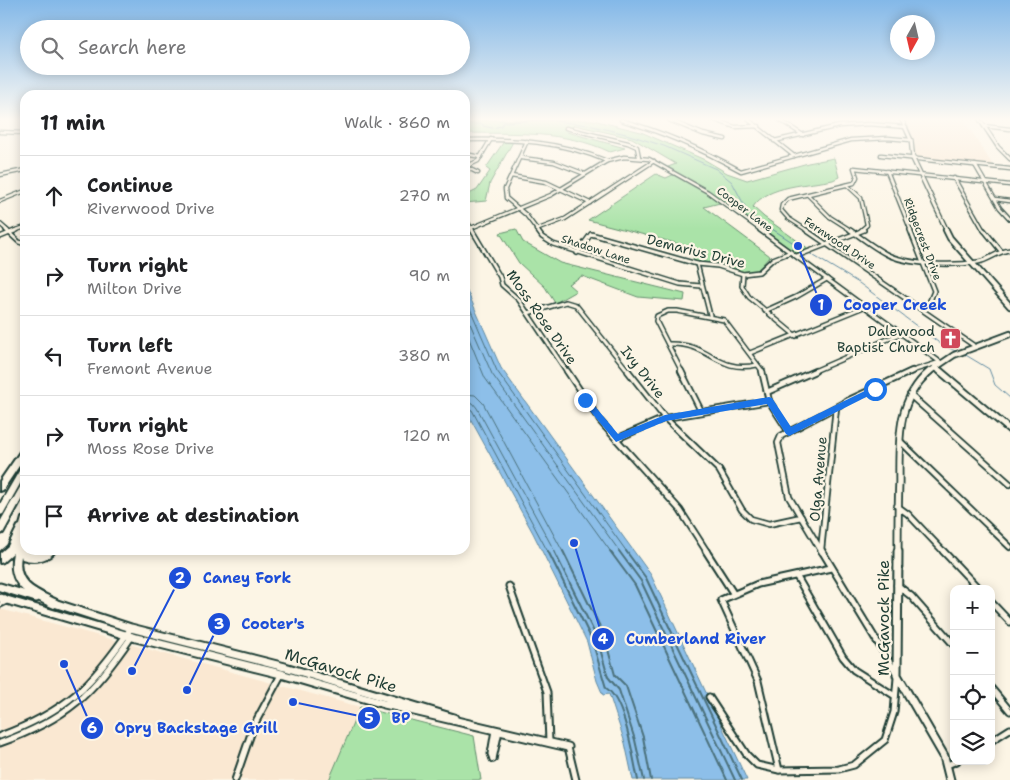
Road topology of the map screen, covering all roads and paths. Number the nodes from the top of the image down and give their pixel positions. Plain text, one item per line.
1 (478, 156) edge
2 (597, 156) edge
3 (715, 156) edge
4 (793, 156) edge
5 (892, 156) edge
6 (481, 157) joint
7 (639, 157) joint
8 (521, 158) joint
9 (913, 159) junction
10 (607, 161) junction
11 (654, 161) junction
12 (470, 165) edge
13 (975, 165) junction
14 (854, 168) joint
15 (470, 169) edge
16 (1010, 169) edge
17 (20, 171) edge
18 (887, 172) junction
19 (478, 173) dead end
20 (585, 174) junction
21 (0, 175) edge
22 (920, 175) junction
23 (511, 176) junction
24 (954, 178) junction
25 (984, 182) junction
26 (847, 185) junction
27 (1010, 185) edge
28 (561, 189) junction
29 (20, 193) edge
30 (808, 195) junction
31 (995, 199) junction
32 (0, 201) edge
33 (1010, 201) edge
34 (590, 202) junction
35 (520, 210) junction
36 (1010, 219) edge
37 (0, 224) edge
38 (471, 228) joint
39 (20, 229) edge
40 (536, 230) junction
41 (10, 232) junction
42 (591, 234) joint
43 (856, 234) junction
44 (0, 237) edge
45 (20, 243) edge
46 (827, 245) junction
47 (1010, 250) edge
48 (1001, 251) junction
49 (791, 252) junction
50 (577, 253) junction
51 (796, 256) junction
52 (970, 262) junction
53 (922, 263) junction
54 (697, 264) junction
55 (743, 274) junction
56 (828, 279) junction
57 (701, 286) junction
58 (866, 306) junction
59 (1010, 306) edge
60 (922, 310) junction
61 (765, 311) junction
62 (528, 313) junction
63 (710, 316) junction
64 (902, 333) junction
65 (1010, 334) edge
66 (796, 336) junction
67 (668, 344) junction
68 (973, 345) junction
69 (750, 353) junction
70 (940, 362) junction
71 (757, 365) junction
72 (931, 367) junction
73 (767, 392) junction
74 (910, 395) junction
75 (769, 401) junction
76 (836, 408) junction
77 (701, 411) junction
78 (665, 418) junction
79 (1010, 430) edge
80 (789, 432) junction
81 (616, 439) junction
82 (898, 440) junction
83 (20, 458) edge
84 (20, 477) edge
85 (1010, 484) edge
86 (0, 488) edge
87 (20, 495) edge
88 (897, 506) junction
89 (0, 511) edge
90 (801, 517) junction
91 (0, 530) edge
92 (20, 532) edge
93 (20, 545) edge
94 (1010, 547) edge
95 (821, 550) junction
96 (26, 555) edge
97 (43, 555) edge
98 (0, 560) edge
99 (831, 568) junction
100 (797, 577) junction
101 (897, 585) junction
102 (975, 585) edge
103 (509, 586) dead end
104 (0, 587) edge
105 (733, 593) junction
106 (2, 600) edge
107 (721, 600) joint
108 (54, 602) junction
109 (995, 606) edge
110 (1010, 622) edge
111 (134, 629) junction
112 (129, 636) junction
113 (950, 640) edge
114 (283, 670) junction
115 (897, 674) junction
116 (995, 693) edge
117 (895, 696) junction
118 (709, 697) dead end
119 (1010, 711) edge
120 (49, 716) junction
121 (49, 724) junction
122 (28, 726) junction
123 (1010, 729) edge
124 (28, 733) junction
125 (0, 736) edge
126 (995, 738) edge
127 (549, 742) junction
128 (0, 743) edge
129 (568, 747) joint
130 (950, 764) edge
131 (947, 765) junction
132 (779, 770) junction
133 (235, 780) edge
134 (576, 780) edge
135 (950, 780) edge

1 - 6 street
2 - 10 street
3 - 4 street
5 - 9 street
6 - 12 street
7 - 10 street, Cooper Lane
7 - 11 street, Cooper Lane
8 - 20 street
8 - 23 street, Shadow Lane
9 - 13 street
9 - 22 street
10 - 20 street, Cooper Lane
11 - 34 street
11 - 49 street, Cooper Lane
13 - 16 street
13 - 25 street
14 - 18 street
14 - 26 street
15 - 19 street
17 - 21 street
18 - 22 street
18 - 53 street, Ridgecrest Drive
20 - 28 street, Cooper Lane
22 - 24 street
22 - 52 street
23 - 28 street
23 - 35 street, Shadow Lane
24 - 25 street
24 - 48 street
25 - 27 street
25 - 31 street
26 - 30 street, Fernwood Drive
26 - 43 street
28 - 34 street
28 - 35 street, Cooper Lane
29 - 32 street
30 - 43 street
30 - 46 street, Fernwood Drive
31 - 33 street
31 - 36 street
34 - 40 street
35 - 38 street, Cooper Lane
35 - 40 street, Shadow Lane
37 - 41 street
38 - 62 street, Moss Rose Drive
39 - 41 street
40 - 50 street, Shadow Lane
41 - 44 street
41 - 45 street
42 - 50 street
42 - 54 street, Demarius Drive
43 - 46 street
43 - 53 street
46 - 51 street
46 - 60 street, Fernwood Drive
47 - 48 street
48 - 52 street
49 - 51 street
49 - 55 street, Demarius Drive
50 - 57 street, Shadow Lane
51 - 56 street
52 - 53 street
52 - 59 street
53 - 60 street, Ridgecrest Drive
54 - 55 street, Demarius Drive
54 - 57 street
55 - 61 street
56 - 58 street
56 - 61 street
57 - 63 street
58 - 64 street
58 - 66 street
60 - 68 street, Fernwood Drive
61 - 66 street
62 - 78 street, Ivy Drive
62 - 81 street, Moss Rose Drive
63 - 67 street
63 - 69 street
64 - 70 street
64 - 73 street
65 - 68 street, McGavock Pike
66 - 69 street
67 - 71 street
67 - 77 street
68 - 70 street, McGavock Pike
69 - 71 street
70 - 72 street, McGavock Pike
71 - 73 street
72 - 74 street, McGavock Pike
72 - 76 street
72 - 79 street
73 - 75 street
74 - 82 street, McGavock Pike
74 - 85 street
75 - 77 street
75 - 80 street
76 - 80 street
76 - 95 street, Olga Avenue
77 - 78 street
78 - 81 street
78 - 90 street, Ivy Drive
80 - 90 street
81 - 105 street, Moss Rose Drive
82 - 88 street, McGavock Pike
82 - 94 street
83 - 86 highway
84 - 89 highway
87 - 91 highway
88 - 101 street, McGavock Pike
88 - 102 street
90 - 95 street
92 - 98 highway
93 - 108 highway
95 - 99 street
96 - 97 highway
99 - 100 street
99 - 115 street
100 - 105 street
100 - 117 street
101 - 113 street
101 - 115 street, McGavock Pike
103 - 127 street
104 - 108 street, McGavock Pike
105 - 107 street
106 - 112 street, McGavock Pike
107 - 132 street
108 - 111 street, McGavock Pike
109 - 110 street
111 - 112 street
111 - 114 street, McGavock Pike
112 - 114 street, McGavock Pike
112 - 120 street
112 - 121 street
114 - 127 street, McGavock Pike
114 - 133 street
115 - 117 street, McGavock Pike
115 - 131 street
116 - 119 street
117 - 132 street, McGavock Pike
118 - 132 street, McGavock Pike
120 - 121 street
120 - 122 street
121 - 124 street
122 - 124 street
122 - 125 street
123 - 126 street
124 - 128 street
127 - 129 street, McGavock Pike
129 - 134 street
130 - 131 street
131 - 135 street

